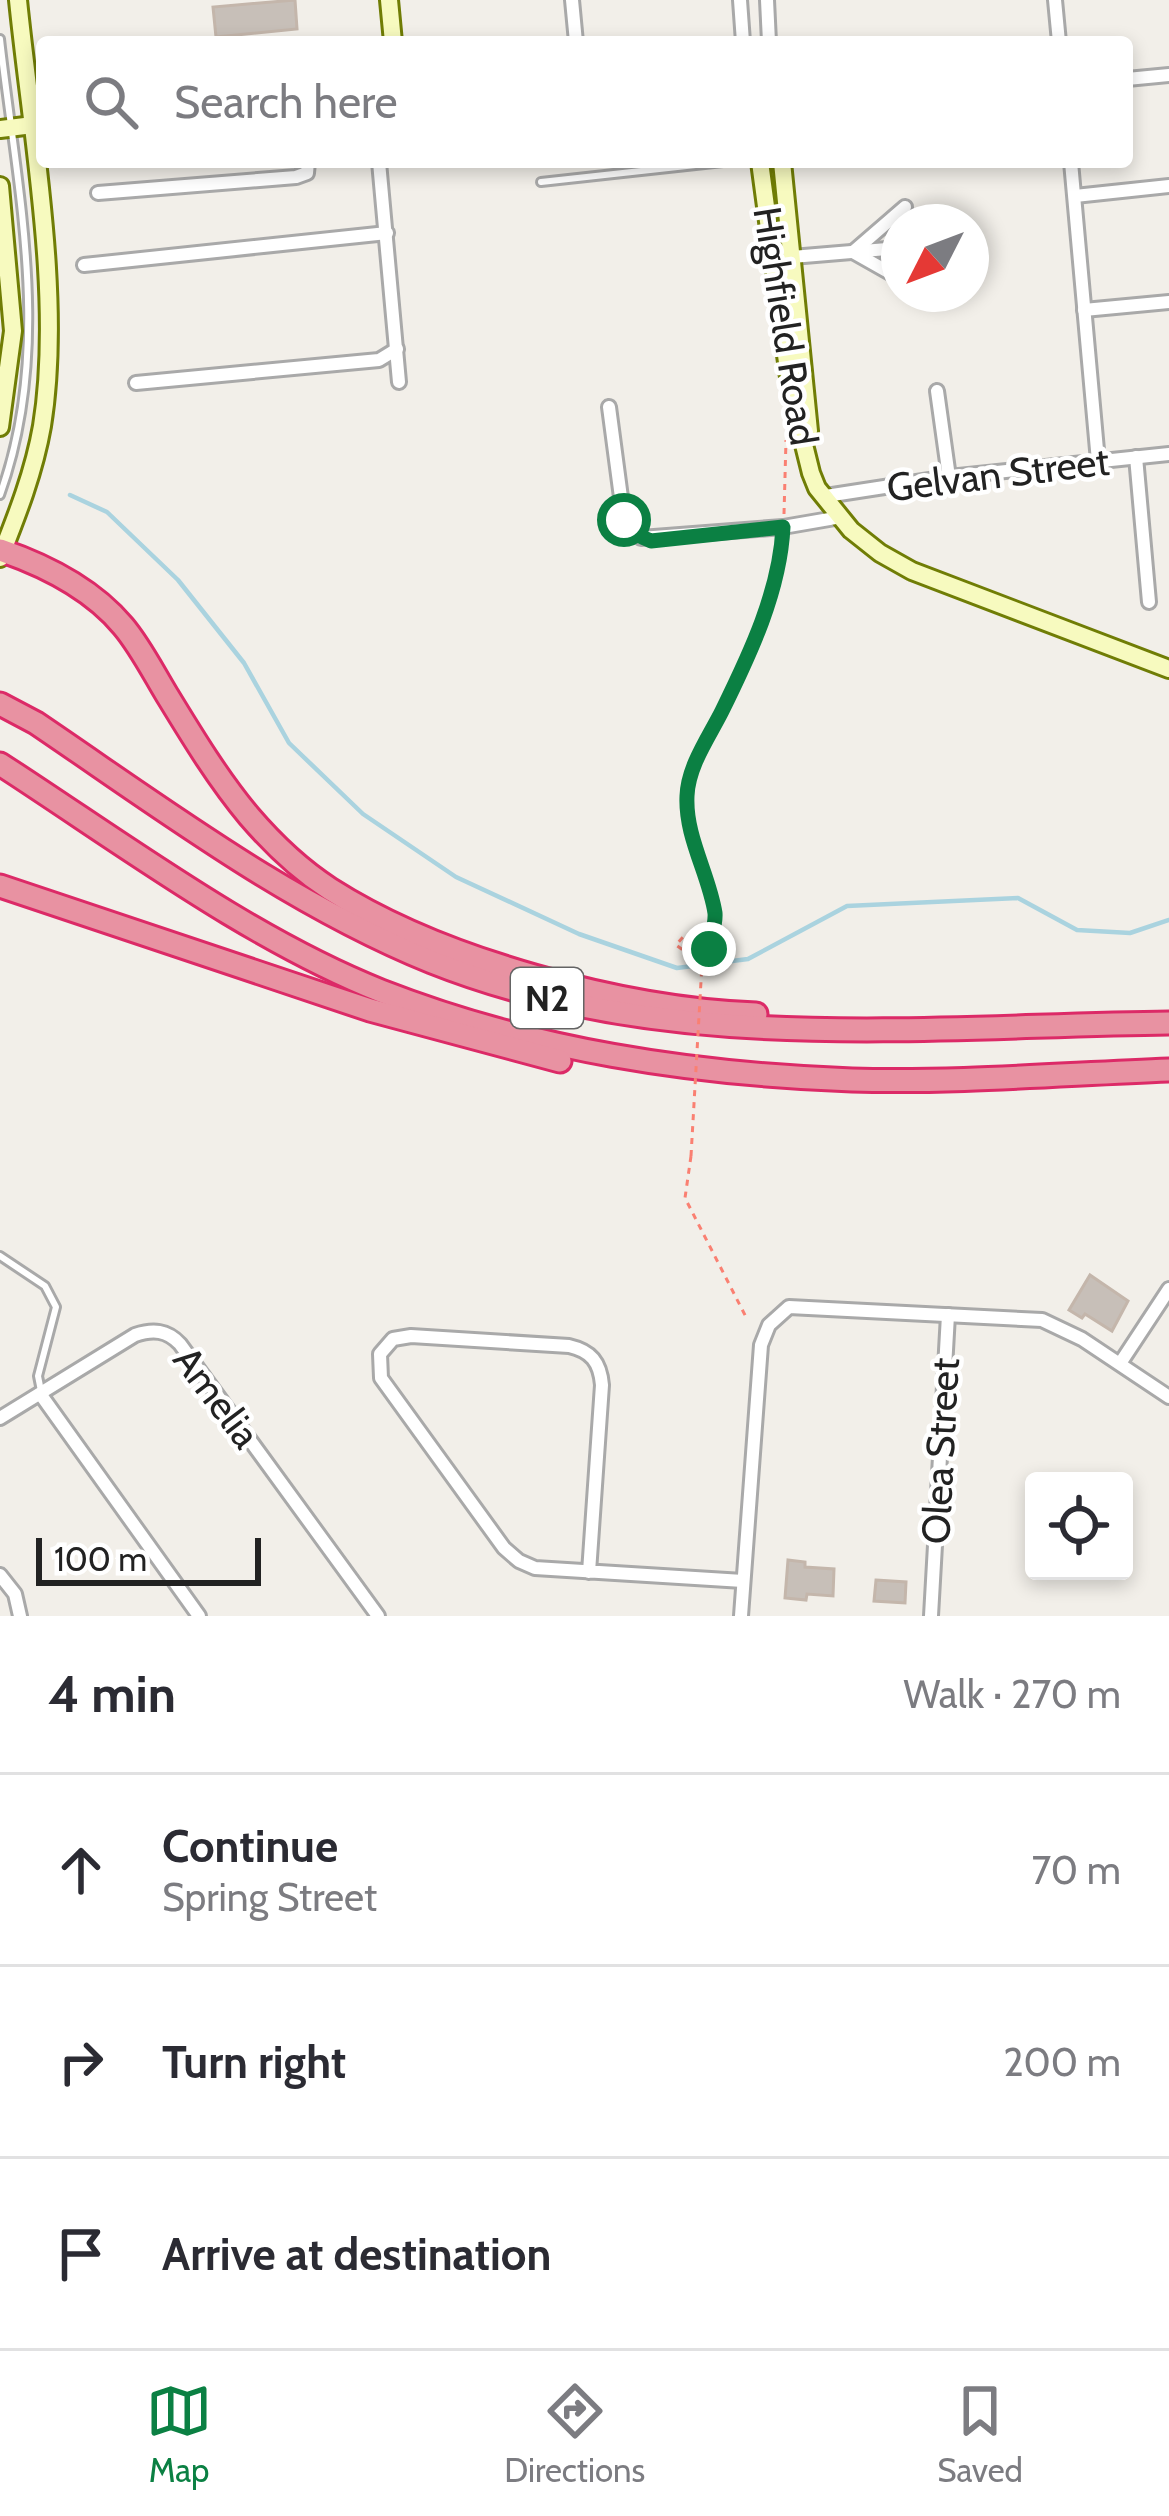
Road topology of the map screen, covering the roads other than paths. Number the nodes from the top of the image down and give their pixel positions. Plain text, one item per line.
1 (18, 0) edge
2 (389, 0) edge
3 (572, 0) edge
4 (740, 0) edge
5 (767, 0) edge
6 (1055, 0) edge
7 (392, 36) edge
8 (575, 36) edge
9 (743, 36) edge
10 (769, 36) edge
11 (1058, 36) edge
12 (0, 39) edge
13 (1169, 75) edge
14 (1133, 78) edge
15 (36, 117) edge
16 (36, 124) edge
17 (5, 129) edge
18 (39, 168) edge
19 (307, 168) edge
20 (380, 168) edge
21 (668, 168) edge
22 (761, 168) edge
23 (783, 168) edge
24 (1073, 168) edge
25 (541, 182) dead end
26 (0, 186) edge
27 (1169, 187) edge
28 (98, 194) dead end
29 (1075, 196) junction
30 (881, 227) edge
31 (387, 233) junction
32 (881, 250) edge
33 (853, 252) junction
34 (792, 257) junction
35 (84, 265) dead end
36 (881, 268) edge
37 (1169, 302) edge
38 (1084, 310) junction
39 (397, 349) junction
40 (136, 382) dead end
41 (399, 382) dead end
42 (937, 392) dead end
43 (609, 407) dead end
44 (0, 428) edge
45 (1169, 454) edge
46 (1136, 458) junction
47 (1098, 461) junction
48 (949, 477) junction
49 (823, 490) junction
50 (0, 495) edge
51 (841, 517) junction
52 (1, 553) edge
53 (1149, 602) dead end
54 (1169, 669) edge
55 (0, 704) edge
56 (0, 764) edge
57 (0, 886) edge
58 (1169, 1022) edge
59 (1002, 1025) junction
60 (1169, 1070) edge
61 (854, 1080) junction
62 (0, 1256) edge
63 (1169, 1289) edge
64 (948, 1316) junction
65 (1120, 1362) junction
66 (41, 1395) junction
67 (1169, 1397) edge
68 (0, 1418) edge
69 (589, 1573) junction
70 (0, 1575) edge
71 (743, 1581) junction
72 (20, 1616) edge
73 (199, 1616) edge
74 (378, 1616) edge
75 (741, 1616) edge
76 (931, 1616) edge

1 - 15 street
2 - 7 street
3 - 8 street
4 - 9 street
5 - 10 street
6 - 11 street
12 - 17 lane
13 - 14 street
16 - 17 street
17 - 50 lane
18 - 52 street
19 - 28 street
20 - 31 street
21 - 25 lane
22 - 49 street, Highfield Road
23 - 34 street, Highfield Road
24 - 29 street
26 - 44 street
27 - 29 street
29 - 38 street
30 - 33 street
31 - 35 street
31 - 39 street
32 - 33 street
33 - 34 street
33 - 36 street
34 - 49 street, Highfield Road
37 - 38 street
38 - 47 street
39 - 40 street
39 - 41 street
42 - 48 street
43 - 51 street
45 - 46 street, Gelvan Street
46 - 47 street, Gelvan Street
46 - 53 street
47 - 48 street, Gelvan Street
48 - 49 street, Gelvan Street
49 - 51 street
51 - 54 street
52 - 59 highway
55 - 59 highway, N2
56 - 61 highway, N2
57 - 61 highway
58 - 59 highway, N2
60 - 61 highway, N2
62 - 66 lane
63 - 65 street
64 - 65 street
64 - 71 street, Olea Street
64 - 76 street, Olea Street
65 - 67 street
66 - 68 street, Amelia
66 - 73 street
66 - 74 street, Amelia
69 - 69 street
69 - 71 street
70 - 72 street
71 - 75 street

